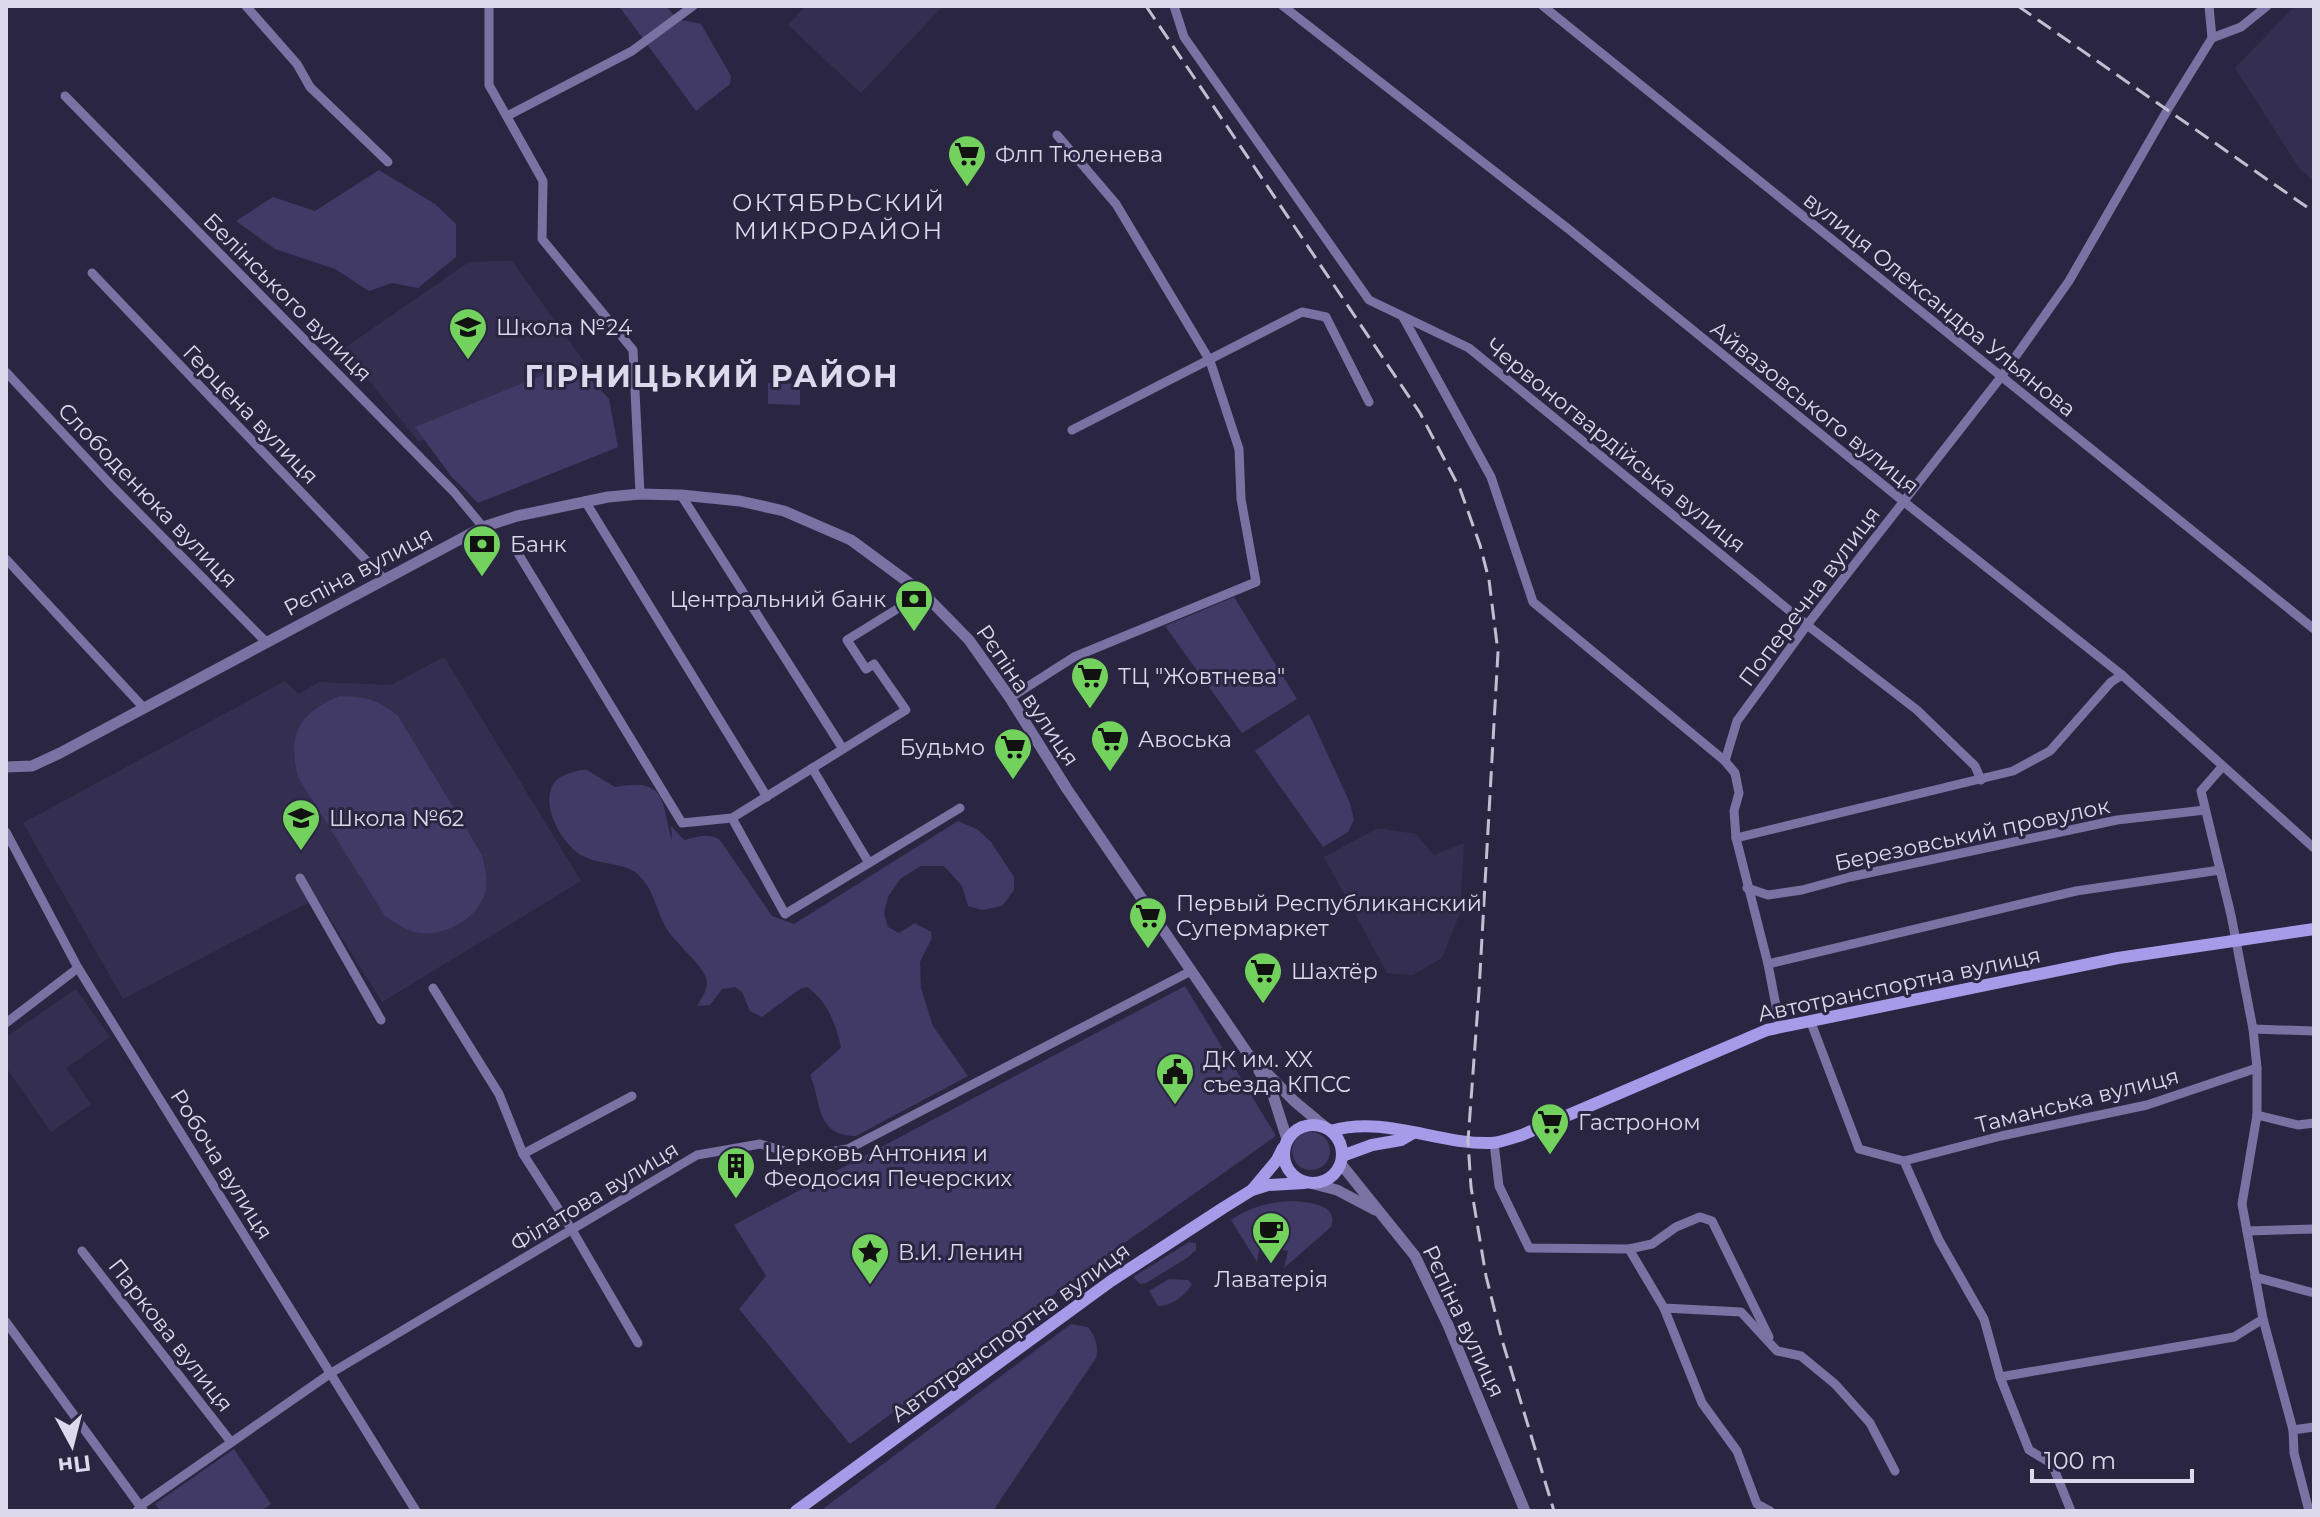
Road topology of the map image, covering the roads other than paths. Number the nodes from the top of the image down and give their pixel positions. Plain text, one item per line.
1 (246, 6) edge
2 (489, 6) edge
3 (693, 6) edge
4 (1174, 6) edge
5 (1283, 6) edge
6 (1543, 6) edge
7 (2209, 6) edge
8 (2267, 6) edge
9 (2212, 38) junction
10 (65, 96) dead end
11 (507, 116) junction
12 (1057, 135) dead end
13 (388, 162) dead end
14 (92, 273) dead end
15 (1403, 317) junction
16 (1209, 360) junction
17 (6, 372) edge
18 (2001, 377) junction
19 (1369, 402) dead end
20 (1072, 430) dead end
21 (640, 494) junction
22 (681, 495) junction
23 (585, 501) junction
24 (1903, 501) junction
25 (483, 527) junction
26 (519, 555) dead end
27 (6, 559) edge
28 (385, 580) junction
29 (923, 593) junction
30 (1807, 625) junction
31 (2314, 629) edge
32 (266, 642) junction
33 (2122, 675) junction
34 (1010, 698) junction
35 (143, 707) junction
36 (843, 749) junction
37 (1725, 761) junction
38 (6, 767) edge
39 (2222, 767) junction
40 (812, 768) junction
41 (1981, 780) junction
42 (767, 797) junction
43 (960, 808) dead end
44 (2205, 810) junction
45 (732, 818) junction
46 (6, 832) edge
47 (1736, 838) junction
48 (2314, 848) edge
49 (869, 863) junction
50 (2220, 870) junction
51 (300, 878) dead end
52 (1747, 888) junction
53 (2314, 929) edge
54 (2236, 940) junction
55 (1768, 964) junction
56 (78, 968) junction
57 (1191, 971) junction
58 (433, 988) dead end
59 (381, 1020) dead end
60 (1810, 1020) junction
61 (6, 1023) edge
62 (1780, 1027) junction
63 (2253, 1029) junction
64 (2314, 1031) edge
65 (1248, 1054) junction
66 (2257, 1068) junction
67 (632, 1096) dead end
68 (2257, 1115) junction
69 (2314, 1123) edge
70 (1327, 1128) junction
71 (1416, 1132) junction
72 (1285, 1143) junction
73 (1494, 1143) junction
74 (523, 1154) junction
75 (1341, 1160) junction
76 (1904, 1161) junction
77 (1309, 1183) junction
78 (1252, 1190) junction
79 (1385, 1218) junction
80 (2314, 1229) edge
81 (572, 1230) junction
82 (2247, 1231) junction
83 (1629, 1249) junction
84 (82, 1251) dead end
85 (2255, 1277) junction
86 (2314, 1293) edge
87 (1664, 1308) junction
88 (2263, 1319) junction
89 (6, 1322) edge
90 (638, 1343) dead end
91 (1777, 1351) junction
92 (331, 1373) junction
93 (2000, 1377) junction
94 (2314, 1427) edge
95 (2293, 1430) junction
96 (231, 1442) junction
97 (1895, 1471) dead end
98 (140, 1509) edge
99 (416, 1511) edge
100 (796, 1511) edge
101 (1525, 1511) edge
102 (1770, 1511) edge
103 (2071, 1511) edge
104 (2309, 1511) edge

1 - 13 street
2 - 11 street
3 - 11 street
4 - 15 street, Червоногвардійська вулиця
5 - 24 street, Айвазовського вулиця
6 - 18 street, вулиця Олександра Ульянова
7 - 9 street
8 - 9 street
9 - 18 street, Поперечна вулиця
10 - 25 street, Белінського вулиця
11 - 21 street
12 - 16 street
14 - 28 street, Герцена вулиця
15 - 30 street, Червоногвардійська вулиця
15 - 37 street
16 - 19 street
16 - 20 street
16 - 34 street
17 - 32 street, Слободенюка вулиця
18 - 24 street, Поперечна вулиця
18 - 31 street, вулиця Олександра Ульянова
21 - 22 street, Рєпіна вулиця
21 - 23 street, Рєпіна вулиця
22 - 29 street, Рєпіна вулиця
22 - 36 street
23 - 25 street, Рєпіна вулиця
23 - 42 street
24 - 30 street, Поперечна вулиця
24 - 33 street, Айвазовського вулиця
25 - 28 street, Рєпіна вулиця
26 - 45 street
27 - 35 street
28 - 32 street, Рєпіна вулиця
29 - 34 street, Рєпіна вулиця
29 - 36 street
30 - 37 street, Поперечна вулиця
30 - 41 street, Червоногвардійська вулиця
32 - 35 street, Рєпіна вулиця
33 - 39 street, Айвазовського вулиця
33 - 41 street
34 - 57 street, Рєпіна вулиця
35 - 38 street, Рєпіна вулиця
36 - 40 street
37 - 47 street
39 - 44 street
39 - 48 street, Айвазовського вулиця
40 - 42 street
40 - 49 street
41 - 47 street
42 - 45 street
43 - 49 street
44 - 50 street
44 - 52 street, Березовський провулок
45 - 49 street
46 - 56 street, Робоча вулиця
47 - 52 street
50 - 54 street
50 - 55 street
51 - 59 street
52 - 55 street
53 - 54 main road, Автотранспортна вулиця
54 - 60 main road, Автотранспортна вулиця
54 - 63 street
55 - 62 street
56 - 61 street
56 - 92 street, Робоча вулиця
57 - 65 street, Рєпіна вулиця
57 - 81 street, Філатова вулиця
58 - 74 street
60 - 62 main road, Автотранспортна вулиця
60 - 76 street
62 - 73 main road, Автотранспортна вулиця
63 - 64 street
63 - 66 street
65 - 70 street, Рєпіна вулиця
65 - 72 street
66 - 68 street
66 - 76 street, Таманська вулиця
67 - 74 street
68 - 69 street
68 - 82 street
70 - 71 main road, Автотранспортна вулиця
70 - 72 main road
70 - 75 main road
71 - 73 main road, Автотранспортна вулиця
71 - 75 main road
72 - 77 main road
72 - 78 main road
73 - 83 street
74 - 81 street
75 - 77 main road
75 - 79 street, Рєпіна вулиця
76 - 93 street
77 - 78 main road
77 - 79 street
78 - 100 main road, Автотранспортна вулиця
79 - 101 street, Рєпіна вулиця
80 - 82 street
81 - 90 street
81 - 92 street, Філатова вулиця
82 - 85 street
83 - 87 street
83 - 91 street
84 - 96 street, Паркова вулиця
85 - 86 street
85 - 88 street
87 - 91 street
87 - 102 street
88 - 93 street
88 - 95 street
89 - 98 street
91 - 97 street
92 - 96 street, Філатова вулиця
92 - 99 street, Робоча вулиця
93 - 103 street
94 - 95 street
95 - 104 street
96 - 98 street, Філатова вулиця

